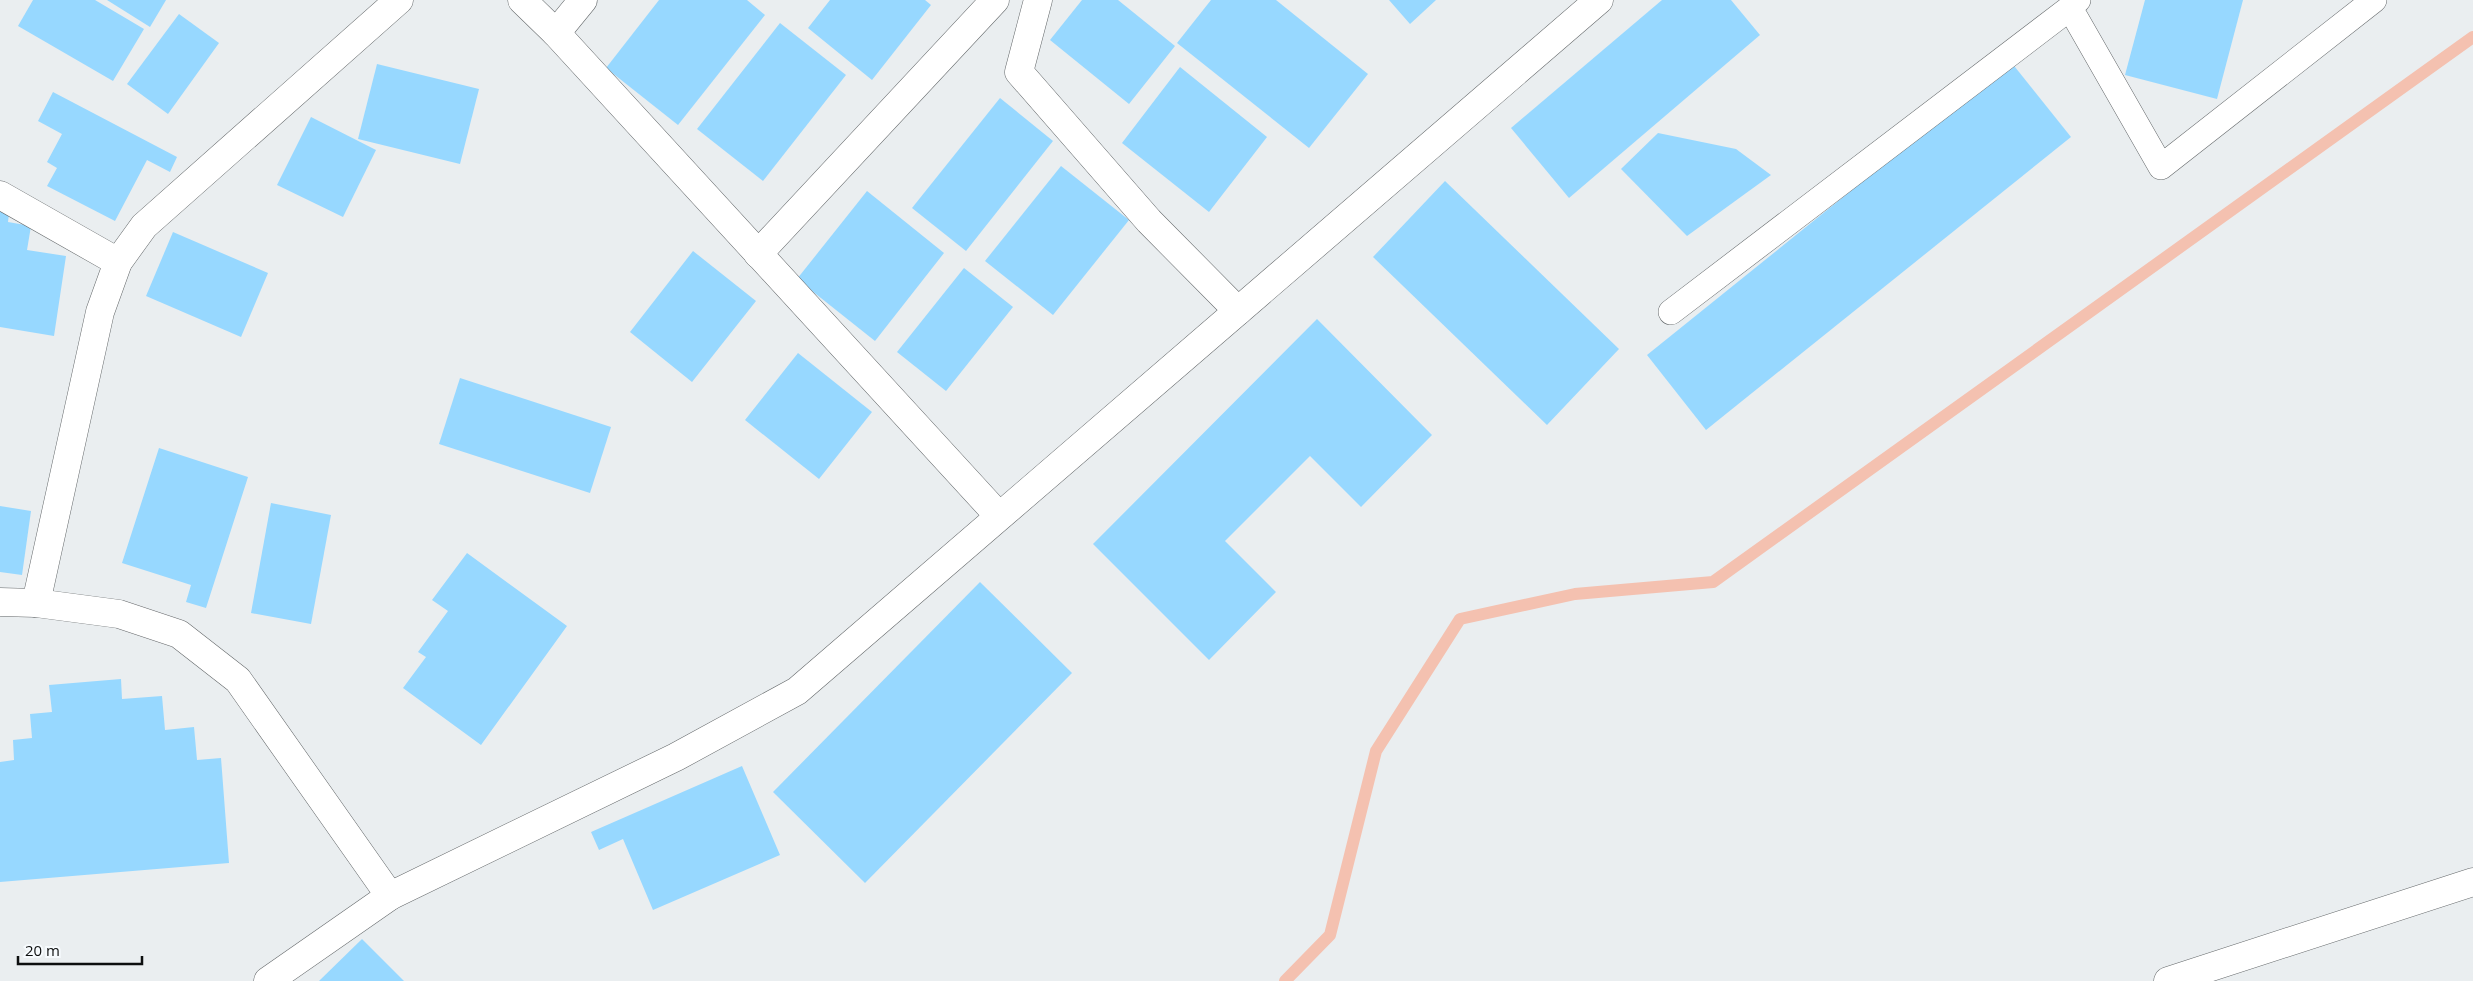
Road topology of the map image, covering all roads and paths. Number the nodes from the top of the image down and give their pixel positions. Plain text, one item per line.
1 (400, 0) edge
2 (522, 0) edge
3 (584, 0) edge
4 (995, 0) edge
5 (1038, 0) edge
6 (1599, 0) edge
7 (2374, 0) edge
8 (2074, 4) edge
9 (556, 34) junction
10 (0, 195) edge
11 (758, 254) junction
12 (118, 262) junction
13 (1238, 311) junction
14 (1671, 312) dead end
15 (999, 516) junction
16 (0, 602) edge
17 (36, 603) junction
18 (2473, 882) edge
19 (390, 896) junction
20 (275, 979) edge
21 (2168, 981) edge

1 - 12 street
2 - 9 street
3 - 9 street
4 - 11 street
5 - 13 street
6 - 13 street
7 - 8 lane
8 - 14 lane
9 - 11 street
10 - 12 street
11 - 15 street
12 - 17 street
13 - 15 street
15 - 19 street
16 - 17 street
17 - 19 street
18 - 21 street
19 - 20 street

